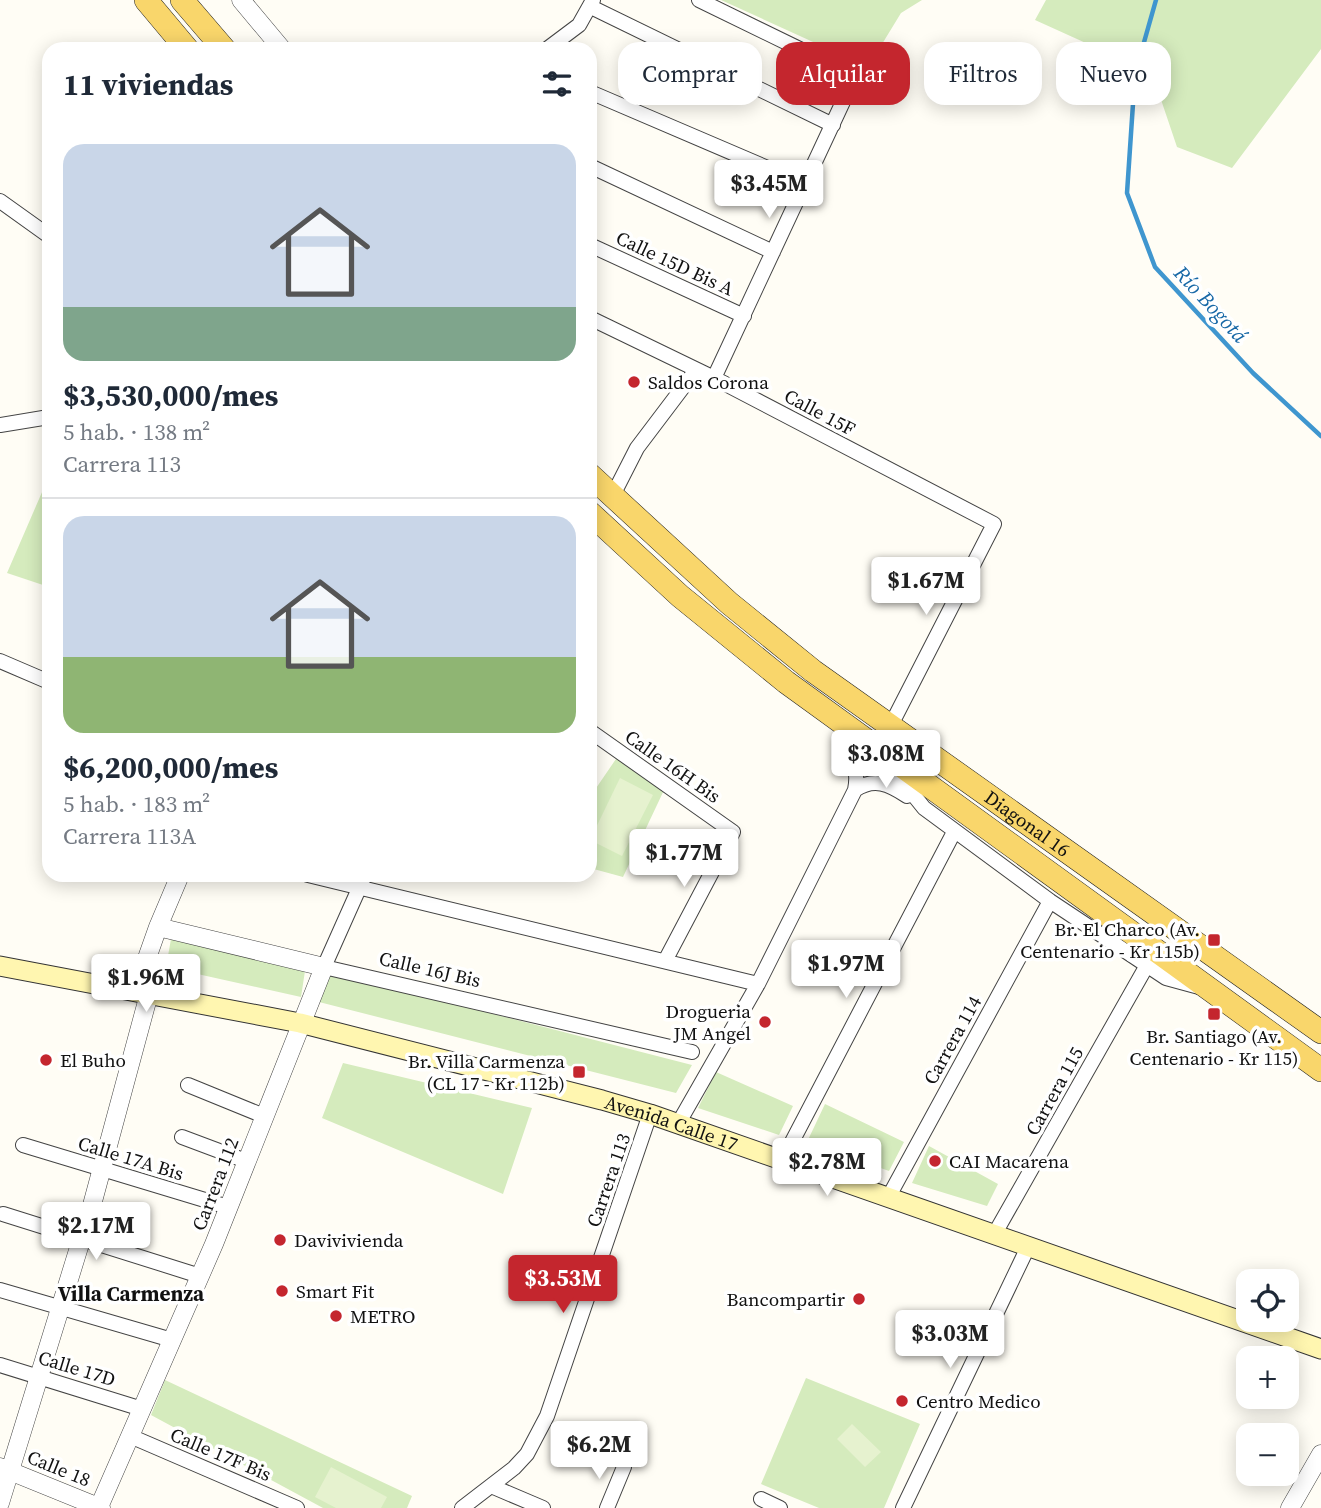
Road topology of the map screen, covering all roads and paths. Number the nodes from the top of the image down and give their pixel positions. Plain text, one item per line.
1 (146, 0) edge
2 (182, 0) edge
3 (241, 0) edge
4 (699, 0) edge
5 (592, 3) edge
6 (181, 42) edge
7 (217, 42) edge
8 (276, 42) edge
9 (556, 42) edge
10 (597, 95) edge
11 (833, 125) junction
12 (597, 169) edge
13 (805, 184) junction
14 (0, 201) edge
15 (42, 231) edge
16 (597, 248) edge
17 (773, 251) junction
18 (744, 316) junction
19 (597, 321) edge
20 (696, 370) junction
21 (714, 378) junction
22 (42, 418) edge
23 (0, 425) edge
24 (597, 475) edge
25 (597, 482) edge
26 (612, 498) junction
27 (597, 519) edge
28 (0, 662) edge
29 (42, 678) edge
30 (839, 722) junction
31 (890, 727) junction
32 (597, 736) edge
33 (878, 749) junction
34 (855, 790) junction
35 (924, 808) junction
36 (954, 832) junction
37 (177, 882) edge
38 (362, 882) edge
39 (366, 882) edge
40 (1050, 901) junction
41 (158, 927) junction
42 (665, 961) junction
43 (0, 965) edge
44 (324, 967) junction
45 (1146, 967) junction
46 (758, 984) junction
47 (1207, 988) junction
48 (142, 993) junction
49 (300, 1023) junction
50 (1321, 1032) edge
51 (692, 1052) dead end
52 (1321, 1070) edge
53 (188, 1085) dead end
54 (650, 1115) junction
55 (264, 1116) junction
56 (678, 1124) junction
57 (183, 1137) dead end
58 (23, 1145) dead end
59 (246, 1161) junction
60 (782, 1161) junction
61 (102, 1169) junction
62 (888, 1198) junction
63 (228, 1207) junction
64 (3, 1214) dead end
65 (995, 1235) junction
66 (82, 1239) junction
67 (1028, 1247) junction
68 (200, 1276) junction
69 (0, 1290) edge
70 (61, 1308) junction
71 (172, 1340) junction
72 (1321, 1349) edge
73 (0, 1365) edge
74 (39, 1377) junction
75 (142, 1409) junction
76 (130, 1436) junction
77 (1321, 1454) edge
78 (624, 1467) dead end
79 (5, 1469) edge
80 (491, 1486) junction
81 (265, 1493) junction
82 (761, 1499) dead end
83 (0, 1503) edge
84 (100, 1508) edge
85 (260, 1508) edge
86 (297, 1508) edge
87 (463, 1508) edge
88 (542, 1508) edge
89 (607, 1508) edge
90 (780, 1508) edge
91 (903, 1508) edge
92 (1290, 1508) edge

1 - 6 main road
2 - 7 main road
3 - 8 street
4 - 11 street
5 - 9 street
5 - 11 street
10 - 13 street
11 - 13 street
12 - 17 street
13 - 17 street
14 - 15 street
16 - 18 street, Calle 15D Bis A
17 - 18 street
18 - 21 street
19 - 20 street, Calle 15F
20 - 21 street, Calle 15F
20 - 26 street
21 - 31 street, Calle 15F
22 - 23 street
24 - 26 street, Diagonal 16
25 - 26 main road, Diagonal 16
26 - 31 main road, Diagonal 16
27 - 30 main road, Diagonal 16
28 - 29 street
30 - 33 main road, Diagonal 16
30 - 34 street
31 - 50 main road, Diagonal 16
32 - 42 street, Calle 16H Bis
33 - 35 street, Diagonal 16
33 - 47 main road, Diagonal 16
34 - 35 street
34 - 46 street
35 - 36 street, Diagonal 16
36 - 40 street, Diagonal 16
36 - 60 street
37 - 41 street
38 - 44 street, Carrera 112
39 - 42 street
40 - 45 street, Diagonal 16
40 - 62 street, Carrera 114
41 - 44 street, Calle 16J Bis
41 - 48 street
42 - 46 street
43 - 48 main road, Avenida Calle 17
44 - 49 street, Carrera 112
44 - 51 street, Calle 16J Bis
45 - 47 street, Diagonal 16
45 - 65 street, Carrera 115
46 - 56 street
47 - 52 main road, Diagonal 16
48 - 49 main road, Avenida Calle 17
48 - 61 street
49 - 54 main road, Avenida Calle 17
49 - 55 street, Carrera 112
53 - 55 street
54 - 56 main road, Avenida Calle 17
54 - 80 street, Carrera 113
55 - 59 street, Carrera 112
56 - 60 main road, Avenida Calle 17
57 - 59 street
58 - 61 street, Calle 17A Bis
59 - 63 street, Carrera 112
60 - 62 main road, Avenida Calle 17
61 - 63 street, Calle 17A Bis
61 - 66 street
62 - 65 main road, Avenida Calle 17
63 - 68 street, Carrera 112
64 - 66 street
65 - 67 main road, Avenida Calle 17
66 - 68 street
66 - 70 street
67 - 72 main road, Avenida Calle 17
67 - 91 street
68 - 71 street, Carrera 112
69 - 70 street
70 - 71 street
70 - 74 street
71 - 75 street, Carrera 112
73 - 74 street, Calle 17D
74 - 75 street, Calle 17D
74 - 79 street
75 - 76 street, Carrera 112
76 - 81 street, Calle 17F Bis
76 - 84 street, Carrera 112
77 - 92 street
78 - 89 street
79 - 83 street
79 - 84 street, Calle 18
80 - 87 street, Carrera 113
80 - 88 street
81 - 85 street
81 - 86 street, Calle 17F Bis
82 - 90 street

